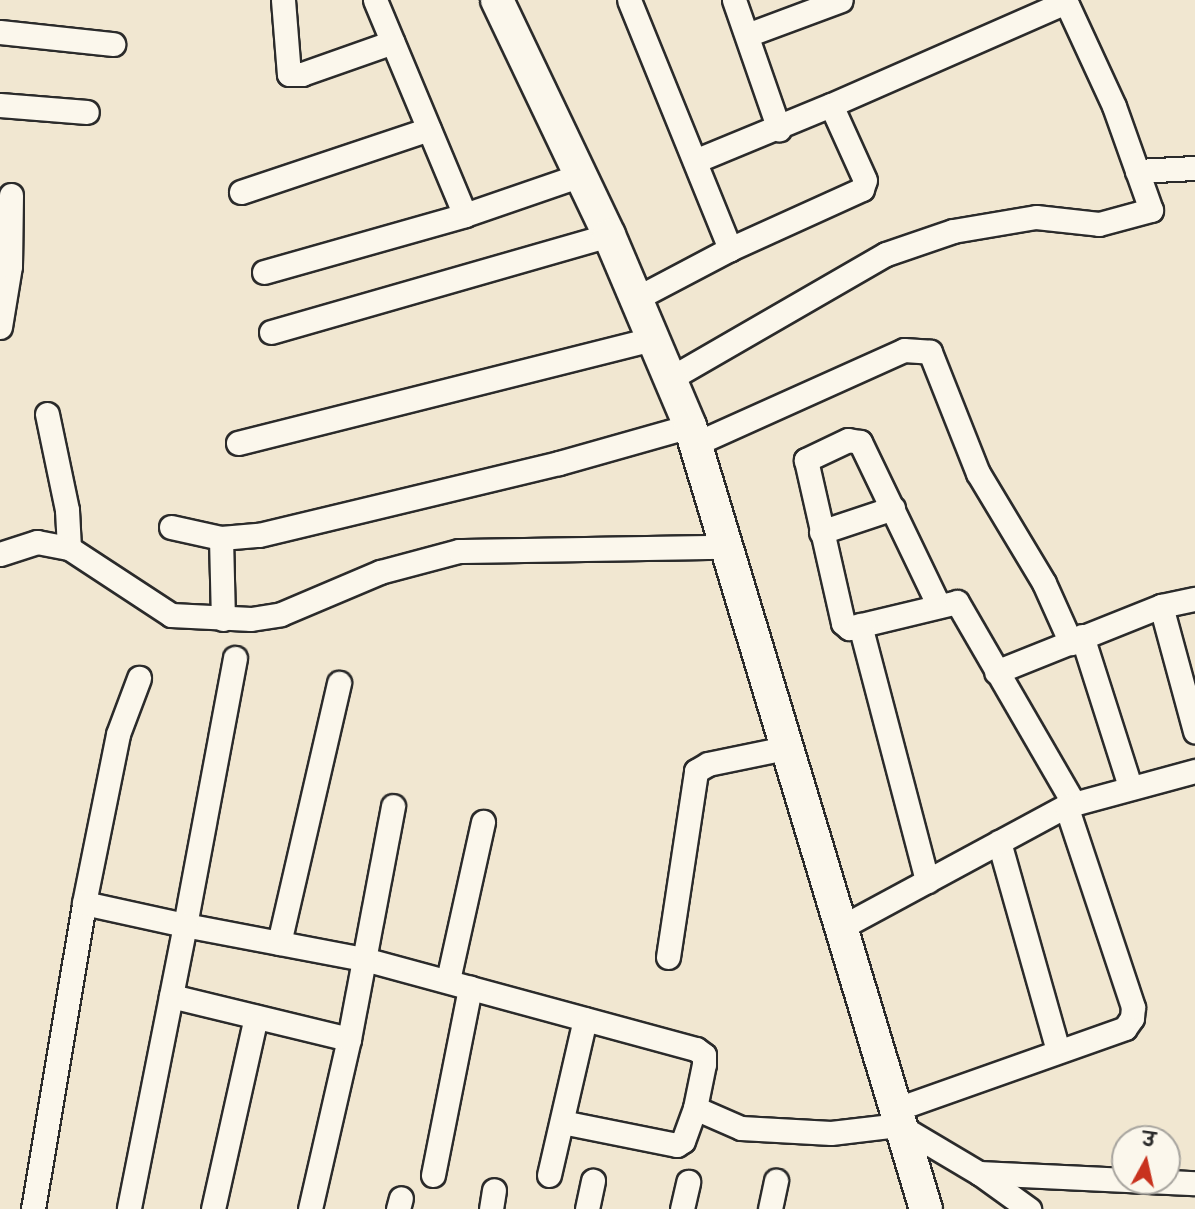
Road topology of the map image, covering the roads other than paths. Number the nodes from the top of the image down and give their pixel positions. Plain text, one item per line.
1 (283, 0) edge
2 (375, 0) edge
3 (497, 0) edge
4 (629, 0) edge
5 (734, 0) edge
6 (841, 0) edge
7 (1066, 1) edge
8 (0, 32) edge
9 (747, 35) junction
10 (393, 42) junction
11 (113, 44) dead end
12 (0, 105) edge
13 (831, 105) junction
14 (87, 113) dead end
15 (429, 129) junction
16 (779, 129) junction
17 (695, 161) junction
18 (1195, 169) edge
19 (1137, 171) junction
20 (581, 175) junction
21 (241, 191) dead end
22 (11, 195) dead end
23 (465, 215) junction
24 (608, 235) junction
25 (730, 249) junction
26 (264, 272) dead end
27 (635, 299) junction
28 (0, 327) edge
29 (271, 332) dead end
30 (655, 338) junction
31 (671, 378) junction
32 (47, 414) dead end
33 (692, 435) junction
34 (238, 443) dead end
35 (893, 508) junction
36 (171, 527) dead end
37 (821, 532) junction
38 (220, 538) junction
39 (727, 547) junction
40 (77, 553) junction
41 (0, 554) edge
42 (1195, 599) edge
43 (938, 604) junction
44 (1161, 606) junction
45 (223, 619) junction
46 (860, 625) junction
47 (1077, 639) junction
48 (235, 658) dead end
49 (996, 671) junction
50 (139, 678) dead end
51 (339, 683) dead end
52 (1195, 730) edge
53 (786, 748) junction
54 (1195, 771) edge
55 (1130, 786) junction
56 (1070, 805) junction
57 (393, 806) dead end
58 (483, 822) dead end
59 (999, 842) junction
60 (927, 881) junction
61 (85, 902) junction
62 (185, 925) junction
63 (842, 927) junction
64 (279, 943) junction
65 (668, 957) dead end
66 (364, 959) junction
67 (448, 980) junction
68 (470, 988) junction
69 (171, 996) junction
70 (256, 1017) junction
71 (585, 1019) junction
72 (349, 1038) junction
73 (1058, 1051) junction
74 (695, 1108) junction
75 (896, 1118) junction
76 (562, 1122) junction
77 (970, 1167) junction
78 (433, 1175) dead end
79 (550, 1175) dead end
80 (593, 1181) dead end
81 (688, 1182) dead end
82 (1195, 1183) edge
83 (33, 1209) edge
84 (129, 1209) edge
85 (214, 1209) edge
86 (310, 1209) edge
87 (587, 1209) edge
88 (682, 1209) edge
89 (926, 1209) edge
90 (1029, 1209) edge

1 - 10 street
2 - 10 street
3 - 20 street
4 - 17 street
5 - 9 street
6 - 9 street
7 - 13 street
7 - 19 street
8 - 11 street
9 - 16 street
10 - 15 street
12 - 14 street
13 - 16 street
13 - 25 street
15 - 21 street
15 - 23 street
16 - 17 street
17 - 25 street
18 - 19 street
19 - 31 street
20 - 23 street
20 - 24 street
22 - 28 street
23 - 26 street
24 - 27 street
24 - 29 street
25 - 27 street
27 - 30 street
30 - 31 street
30 - 34 street
31 - 33 street
32 - 40 street
33 - 38 street
33 - 39 street
33 - 47 street
35 - 37 street
35 - 37 street
35 - 43 street
36 - 38 street
37 - 46 street
38 - 45 street
39 - 45 street
39 - 53 street
40 - 41 street
40 - 45 street
42 - 44 street
43 - 46 street
43 - 49 street
44 - 47 street
44 - 52 street
46 - 60 street
47 - 49 street
47 - 55 street
48 - 62 street
49 - 56 street
50 - 61 street
51 - 64 street
53 - 63 street
53 - 65 street
54 - 55 street
55 - 56 street
56 - 59 street
56 - 73 street
57 - 66 street
58 - 67 street
59 - 60 street
59 - 73 street
60 - 63 street
61 - 62 street
61 - 83 street
62 - 64 street
62 - 69 street
63 - 75 street
64 - 66 street
66 - 67 street
66 - 72 street
67 - 68 street
68 - 71 street
68 - 78 street
69 - 70 street
69 - 84 street
70 - 72 street
70 - 85 street
71 - 74 street
71 - 76 street
72 - 86 street
73 - 75 street
74 - 75 street
74 - 76 street
75 - 77 street
75 - 89 street
76 - 79 street
77 - 82 street
77 - 90 street
80 - 87 street
81 - 88 street

